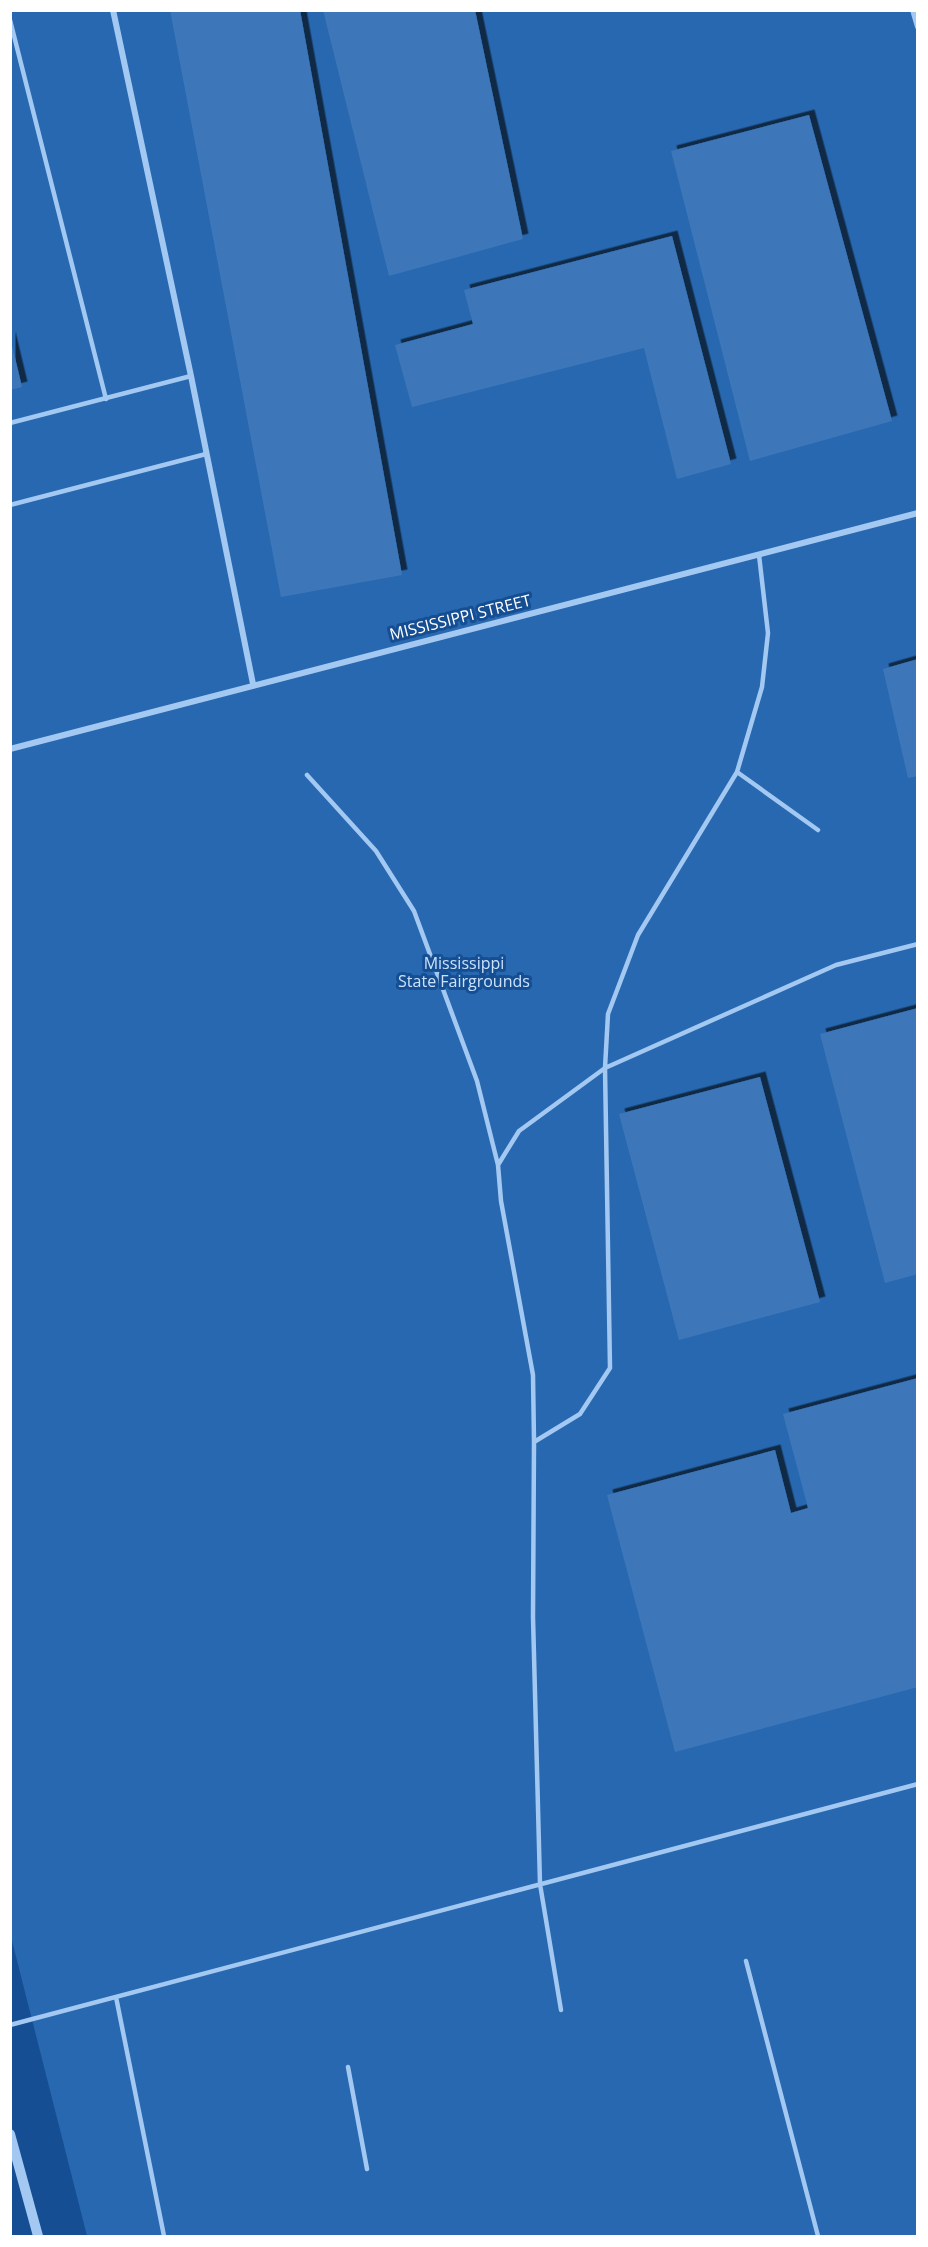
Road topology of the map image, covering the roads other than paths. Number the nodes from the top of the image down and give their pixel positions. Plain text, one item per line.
1 (113, 10) edge
2 (913, 10) edge
3 (10, 21) edge
4 (918, 27) edge
5 (191, 376) junction
6 (106, 399) junction
7 (10, 423) edge
8 (206, 454) junction
9 (10, 505) edge
10 (918, 513) edge
11 (759, 555) junction
12 (253, 684) junction
13 (10, 749) edge
14 (737, 772) junction
15 (307, 775) dead end
16 (818, 830) dead end
17 (918, 944) edge
18 (606, 1068) junction
19 (498, 1165) junction
20 (534, 1442) junction
21 (918, 1784) edge
22 (540, 1884) junction
23 (746, 1961) dead end
24 (116, 1997) junction
25 (561, 2010) dead end
26 (10, 2025) edge
27 (348, 2067) dead end
28 (10, 2134) edge
29 (367, 2169) dead end
30 (38, 2236) edge
31 (164, 2236) edge
32 (818, 2236) edge

1 - 5 street
2 - 4 street
3 - 6 lane
5 - 6 lane
5 - 8 street
6 - 7 lane
8 - 9 lane
8 - 12 street
10 - 11 street, MISSISSIPPI STREET
11 - 12 street, MISSISSIPPI STREET
11 - 14 lane
12 - 13 street, MISSISSIPPI STREET
14 - 16 lane
14 - 18 lane
15 - 19 lane
17 - 18 lane
18 - 19 lane
18 - 20 lane
19 - 20 lane
20 - 22 lane
21 - 22 lane
22 - 24 lane
22 - 25 lane
23 - 32 lane
24 - 26 lane
24 - 31 lane
27 - 29 lane
28 - 30 street

